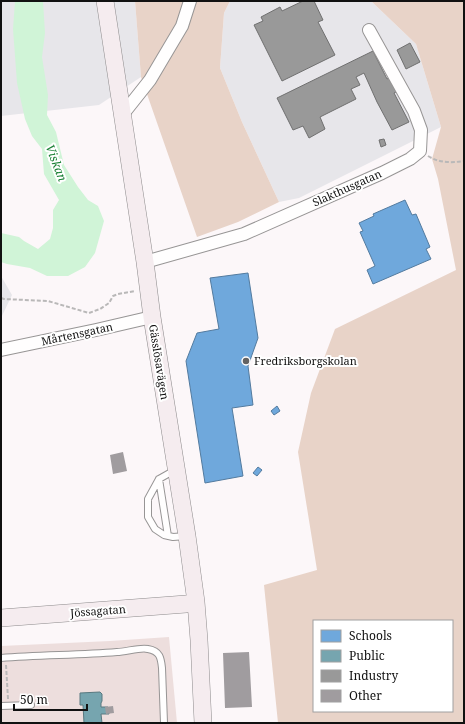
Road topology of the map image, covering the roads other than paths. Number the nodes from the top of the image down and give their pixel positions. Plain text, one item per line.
1 (105, 1) edge
2 (190, 1) edge
3 (369, 30) dead end
4 (122, 114) junction
5 (145, 262) junction
6 (152, 317) junction
7 (1, 350) edge
8 (177, 469) junction
9 (159, 479) junction
10 (168, 536) junction
11 (188, 536) junction
12 (196, 602) junction
13 (1, 618) edge
14 (3, 658) edge
15 (31, 705) dead end
16 (1, 706) edge
17 (164, 723) edge
18 (203, 723) edge

1 - 4 street, Gässlösavägen
2 - 4 street
3 - 5 street, Slakthusgatan
4 - 5 street, Gässlösavägen
5 - 6 street, Gässlösavägen
6 - 7 street, Mårtensgatan
6 - 8 street, Gässlösavägen
8 - 9 lane
8 - 11 street, Gässlösavägen
9 - 10 lane
9 - 10 lane
10 - 11 lane
11 - 12 street, Gässlösavägen
12 - 13 street, Jössagatan
12 - 18 street, Gässlösavägen
14 - 17 lane
15 - 16 lane

